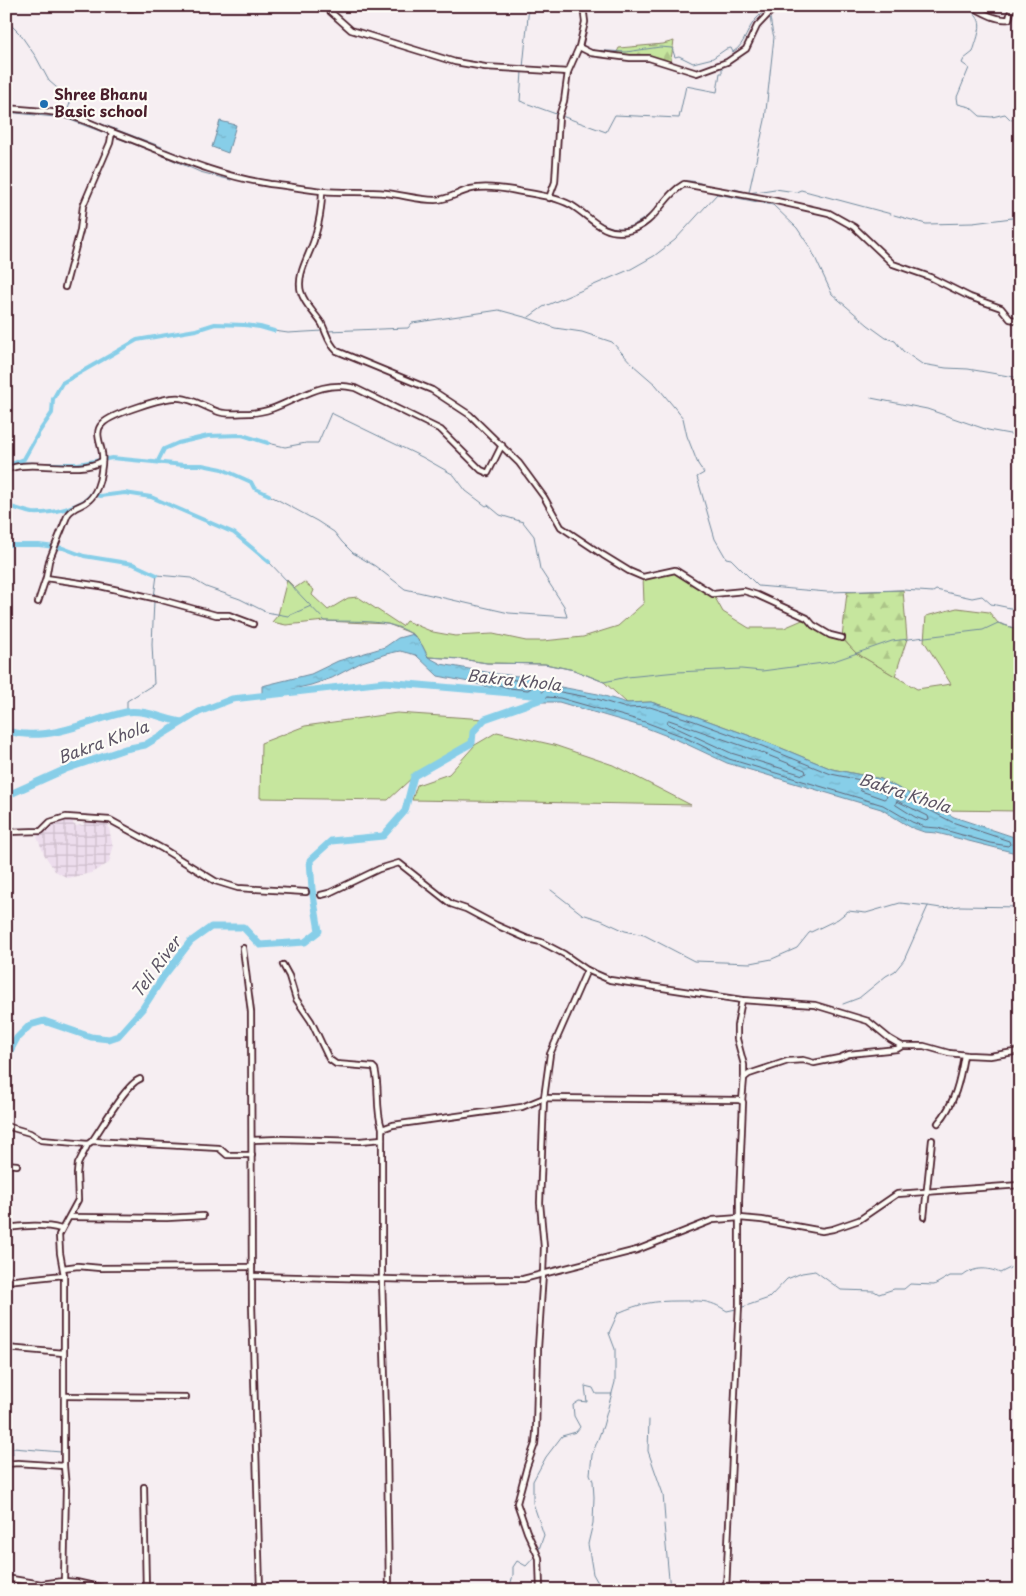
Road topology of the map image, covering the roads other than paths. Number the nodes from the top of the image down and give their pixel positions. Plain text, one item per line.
1 (113, 6) edge
2 (168, 6) edge
3 (324, 6) edge
4 (583, 6) edge
5 (776, 6) edge
6 (971, 6) edge
7 (1012, 6) edge
8 (579, 47) junction
9 (568, 72) junction
10 (6, 108) edge
11 (112, 132) junction
12 (322, 191) junction
13 (549, 198) junction
14 (65, 287) dead end
15 (1020, 321) edge
16 (502, 445) junction
17 (100, 464) junction
18 (6, 470) edge
19 (46, 578) junction
20 (38, 602) dead end
21 (253, 624) dead end
22 (842, 638) dead end
23 (6, 832) edge
24 (306, 892) dead end
25 (321, 894) dead end
26 (243, 948) dead end
27 (284, 965) dead end
28 (587, 970) junction
29 (742, 1000) junction
30 (902, 1046) junction
31 (1020, 1052) edge
32 (964, 1055) junction
33 (744, 1078) junction
34 (140, 1079) dead end
35 (544, 1098) junction
36 (742, 1101) junction
37 (938, 1122) dead end
38 (6, 1126) edge
39 (382, 1128) junction
40 (382, 1139) junction
41 (252, 1140) junction
42 (932, 1140) dead end
43 (90, 1143) junction
44 (252, 1155) junction
45 (6, 1164) edge
46 (17, 1166) dead end
47 (1020, 1185) edge
48 (927, 1193) junction
49 (203, 1216) dead end
50 (70, 1217) junction
51 (924, 1217) dead end
52 (740, 1218) junction
53 (6, 1228) edge
54 (61, 1229) junction
55 (252, 1267) junction
56 (63, 1268) junction
57 (543, 1273) junction
58 (64, 1275) junction
59 (252, 1276) junction
60 (382, 1279) junction
61 (6, 1281) edge
62 (6, 1348) edge
63 (64, 1353) junction
64 (64, 1396) junction
65 (186, 1397) dead end
66 (6, 1464) edge
67 (64, 1466) junction
68 (144, 1486) dead end
69 (6, 1578) edge
70 (64, 1581) junction
71 (112, 1590) edge
72 (146, 1590) edge
73 (260, 1590) edge
74 (389, 1590) edge
75 (540, 1590) edge
76 (726, 1590) edge

1 - 2 street
3 - 9 street
4 - 8 street
5 - 8 street
6 - 7 street
8 - 9 street
9 - 13 street
10 - 11 street
11 - 12 street
11 - 14 street
12 - 13 street
12 - 16 street
13 - 15 street
16 - 17 street
16 - 22 street
17 - 18 street
17 - 19 street
19 - 20 street
19 - 21 street
23 - 24 street
25 - 28 street
26 - 41 street
27 - 39 street
28 - 29 street
28 - 35 street
29 - 30 street
29 - 33 street
30 - 32 street
30 - 33 street
31 - 32 street
32 - 37 street
33 - 36 street
34 - 43 street
35 - 36 street
35 - 39 street
35 - 57 street
36 - 52 street
38 - 43 street
39 - 40 street
40 - 41 street
40 - 60 street
41 - 44 street
42 - 48 street
43 - 44 street
43 - 50 street
44 - 55 street
45 - 46 street
47 - 48 street
48 - 51 street
48 - 52 street
49 - 50 street
50 - 54 street
52 - 57 street
52 - 76 street
53 - 54 street
54 - 56 street
55 - 56 street
55 - 59 street
56 - 58 street
57 - 60 street
57 - 75 street
58 - 61 street
58 - 63 street
59 - 60 street
59 - 73 street
60 - 74 street
62 - 63 street
63 - 64 street
64 - 65 street
64 - 67 street
66 - 67 street
67 - 70 street
68 - 72 street
69 - 70 street
70 - 71 street

